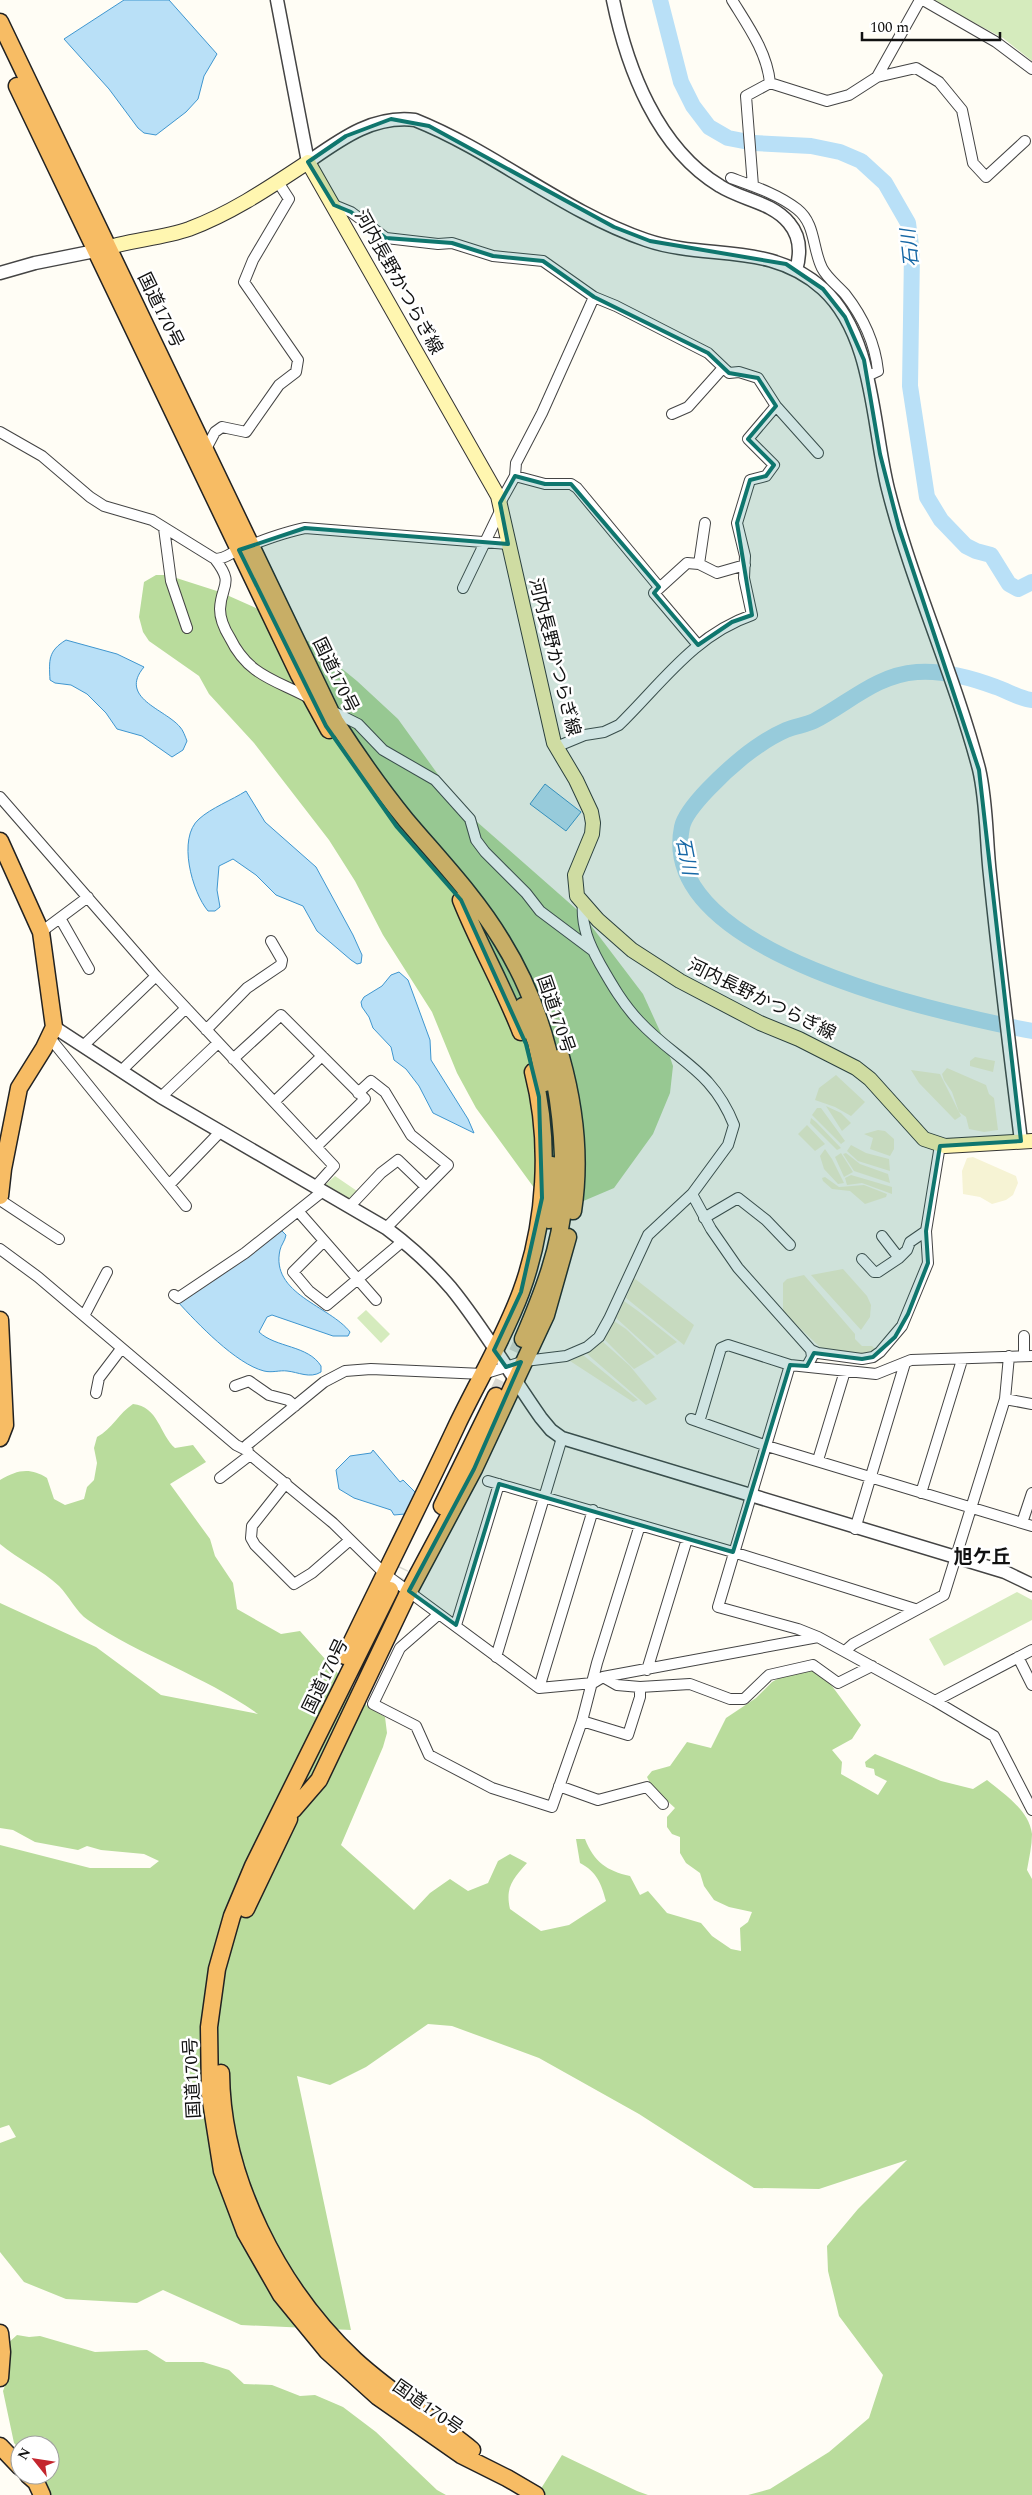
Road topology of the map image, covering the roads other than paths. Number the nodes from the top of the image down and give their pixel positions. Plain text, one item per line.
1 (277, 0) edge
2 (613, 0) edge
3 (732, 0) edge
4 (922, 0) edge
5 (0, 22) edge
6 (0, 48) edge
7 (1032, 70) edge
8 (877, 77) junction
9 (770, 83) junction
10 (1025, 141) dead end
11 (308, 162) junction
12 (731, 178) dead end
13 (278, 182) junction
14 (753, 186) junction
15 (334, 205) junction
16 (101, 249) junction
17 (796, 270) junction
18 (0, 273) edge
19 (594, 297) junction
20 (722, 369) junction
21 (867, 376) junction
22 (776, 406) junction
23 (672, 414) dead end
24 (0, 432) edge
25 (206, 449) junction
26 (818, 453) dead end
27 (515, 476) junction
28 (500, 506) junction
29 (705, 523) dead end
30 (164, 528) junction
31 (485, 542) junction
32 (508, 544) junction
33 (245, 548) junction
34 (215, 559) junction
35 (699, 564) junction
36 (745, 565) junction
37 (659, 587) junction
38 (464, 588) dead end
39 (187, 628) dead end
40 (698, 645) junction
41 (312, 700) junction
42 (330, 710) junction
43 (556, 747) junction
44 (0, 797) edge
45 (0, 840) edge
46 (465, 896) junction
47 (88, 897) junction
48 (583, 903) junction
49 (60, 918) junction
50 (41, 932) junction
51 (271, 941) dead end
52 (593, 951) junction
53 (89, 969) dead end
54 (156, 976) junction
55 (186, 1008) junction
56 (206, 1030) junction
57 (52, 1032) junction
58 (218, 1043) junction
59 (84, 1045) junction
60 (322, 1056) junction
61 (233, 1059) junction
62 (122, 1070) junction
63 (358, 1093) junction
64 (161, 1097) junction
65 (274, 1102) junction
66 (221, 1131) junction
67 (1026, 1141) edge
68 (940, 1145) junction
69 (316, 1146) junction
70 (169, 1185) junction
71 (426, 1187) junction
72 (319, 1188) junction
73 (692, 1194) junction
74 (0, 1198) edge
75 (186, 1206) dead end
76 (350, 1206) junction
77 (298, 1211) junction
78 (704, 1218) junction
79 (386, 1228) junction
80 (926, 1231) junction
81 (882, 1236) dead end
82 (59, 1239) dead end
83 (324, 1241) junction
84 (403, 1241) junction
85 (790, 1245) dead end
86 (0, 1249) edge
87 (899, 1258) junction
88 (862, 1259) dead end
89 (107, 1272) dead end
90 (360, 1279) junction
91 (174, 1295) dead end
92 (376, 1300) dead end
93 (84, 1316) junction
94 (0, 1320) edge
95 (1024, 1336) dead end
96 (518, 1338) tunnel mouth
97 (121, 1349) junction
98 (494, 1350) junction
99 (812, 1350) junction
100 (1, 1351) edge
101 (1009, 1356) junction
102 (1028, 1356) edge
103 (962, 1360) junction
104 (525, 1361) junction
105 (905, 1363) junction
106 (790, 1366) junction
107 (807, 1366) junction
108 (845, 1371) junction
109 (482, 1374) junction
110 (510, 1374) junction
111 (236, 1386) dead end
112 (96, 1393) dead end
113 (492, 1393) tunnel mouth
114 (1005, 1399) junction
115 (1032, 1404) edge
116 (295, 1406) junction
117 (0, 1438) edge
118 (562, 1438) junction
119 (767, 1446) junction
120 (248, 1452) junction
121 (818, 1460) junction
122 (871, 1476) junction
123 (220, 1478) dead end
124 (286, 1483) junction
125 (921, 1492) junction
126 (1032, 1493) edge
127 (750, 1496) junction
128 (546, 1497) junction
129 (971, 1508) junction
130 (593, 1510) junction
131 (640, 1525) junction
132 (1027, 1525) edge
133 (855, 1529) junction
134 (687, 1539) junction
135 (350, 1540) junction
136 (733, 1552) junction
137 (956, 1559) junction
138 (406, 1569) tunnel mouth
139 (385, 1574) junction
140 (1032, 1585) edge
141 (399, 1592) junction
142 (915, 1609) junction
143 (439, 1614) junction
144 (456, 1625) junction
145 (818, 1637) junction
146 (1032, 1650) edge
147 (845, 1651) junction
148 (496, 1657) junction
149 (1018, 1657) junction
150 (872, 1666) junction
151 (647, 1670) junction
152 (603, 1677) junction
153 (593, 1683) junction
154 (1032, 1685) edge
155 (640, 1687) junction
156 (539, 1688) junction
157 (935, 1701) junction
158 (582, 1721) junction
159 (559, 1786) junction
160 (662, 1804) dead end
161 (1032, 1810) edge
162 (253, 1866) junction
163 (0, 2333) edge
164 (0, 2378) edge
165 (0, 2446) edge
166 (10, 2456) edge
167 (508, 2478) junction
168 (536, 2495) edge

1 - 11 street
2 - 17 street
3 - 9 street
4 - 7 street
4 - 8 street
5 - 16 highway, 国道170号
6 - 16 highway, 国道170号
8 - 9 street
8 - 10 street
9 - 14 street
11 - 13 main road
11 - 15 main road, 河内長野かつらぎ線
11 - 17 street
12 - 14 street
13 - 16 main road
13 - 25 street
14 - 21 street
15 - 19 street
15 - 28 main road, 河内長野かつらぎ線
16 - 18 street
16 - 25 highway, 国道170号
16 - 33 highway, 国道170号
17 - 21 street
19 - 20 street
19 - 27 street
20 - 22 street
20 - 23 street
21 - 67 street
22 - 26 street
22 - 36 street
24 - 30 street
25 - 33 highway, 国道170号
27 - 28 street
27 - 37 street
28 - 31 street
28 - 32 main road, 河内長野かつらぎ線
29 - 35 street
30 - 34 street
30 - 39 street
31 - 32 street
31 - 33 street
31 - 38 street
32 - 43 main road, 河内長野かつらぎ線
33 - 34 street
33 - 41 highway, 国道170号
33 - 42 highway, 国道170号
34 - 41 street
35 - 36 street
35 - 37 street
36 - 40 street
37 - 40 street
40 - 43 street
41 - 46 highway, 国道170号
42 - 46 highway, 国道170号
42 - 52 street
43 - 48 main road, 河内長野かつらぎ線
44 - 47 street
45 - 50 highway
46 - 96 highway, 国道170号
46 - 98 highway
46 - 104 highway
47 - 49 street
47 - 54 street
48 - 52 street
48 - 68 main road, 河内長野かつらぎ線
49 - 50 street
49 - 53 street
50 - 57 highway
51 - 56 street
52 - 73 street
54 - 55 street
54 - 59 street
55 - 56 street
55 - 62 street
56 - 58 street
57 - 59 street
57 - 70 street
57 - 74 highway
58 - 61 street
58 - 64 street
59 - 62 street
60 - 61 street
60 - 63 street
60 - 65 street
61 - 65 street
62 - 64 street
63 - 69 street
63 - 71 street
64 - 66 street
65 - 69 street
66 - 70 street
66 - 72 street
67 - 68 main road, 河内長野かつらぎ線
68 - 80 street
69 - 72 street
70 - 75 street
71 - 76 street
71 - 79 street
72 - 76 street
72 - 77 street
73 - 78 street
73 - 104 street
74 - 82 street
76 - 79 street
77 - 83 street
77 - 91 street
78 - 85 street
78 - 99 street
79 - 84 street
80 - 87 street
80 - 99 street
81 - 87 street
83 - 90 street
83 - 90 street
84 - 90 street
84 - 98 street
86 - 93 street
87 - 88 street
89 - 93 street
90 - 92 street
93 - 97 street
94 - 100 highway
95 - 102 street
97 - 112 street
97 - 120 street
98 - 109 highway
98 - 110 street
99 - 107 street
100 - 117 highway
101 - 102 street
101 - 103 street
101 - 114 street
103 - 105 street
103 - 125 street
104 - 110 highway
105 - 108 street
105 - 122 street
106 - 107 street
106 - 119 street
106 - 119 street
107 - 108 street
108 - 121 street
109 - 110 street
109 - 116 street
109 - 139 highway
110 - 118 street
110 - 141 highway
111 - 116 street
113 - 138 highway
114 - 115 street
114 - 129 street
116 - 120 street
118 - 127 street
118 - 128 street
119 - 121 street
119 - 127 street
120 - 123 street
120 - 124 street
121 - 122 street
122 - 125 street
122 - 133 street
124 - 135 street
124 - 135 street
125 - 129 street
126 - 132 street
127 - 133 street
127 - 136 street
128 - 130 street
128 - 144 street
128 - 148 street
129 - 132 street
129 - 137 street
130 - 131 street
130 - 156 street
131 - 134 street
131 - 153 street
133 - 137 street
134 - 136 street
134 - 151 street
135 - 139 street
136 - 142 street
136 - 145 street
137 - 140 street
137 - 142 street
139 - 141 street
139 - 162 highway
141 - 143 street
141 - 162 highway, 国道170号
141 - 167 highway, 国道170号
142 - 147 street
143 - 144 street
143 - 159 street
144 - 148 street
145 - 147 street
145 - 151 street
146 - 149 street
147 - 150 street
148 - 156 street
149 - 154 street
149 - 157 street
150 - 155 street
150 - 157 street
151 - 152 street
152 - 153 street
152 - 155 street
153 - 156 street
153 - 158 street
155 - 158 street
157 - 161 street
158 - 159 street
159 - 160 street
162 - 167 highway, 国道170号
163 - 164 highway
165 - 166 highway
167 - 168 highway, 国道170号

